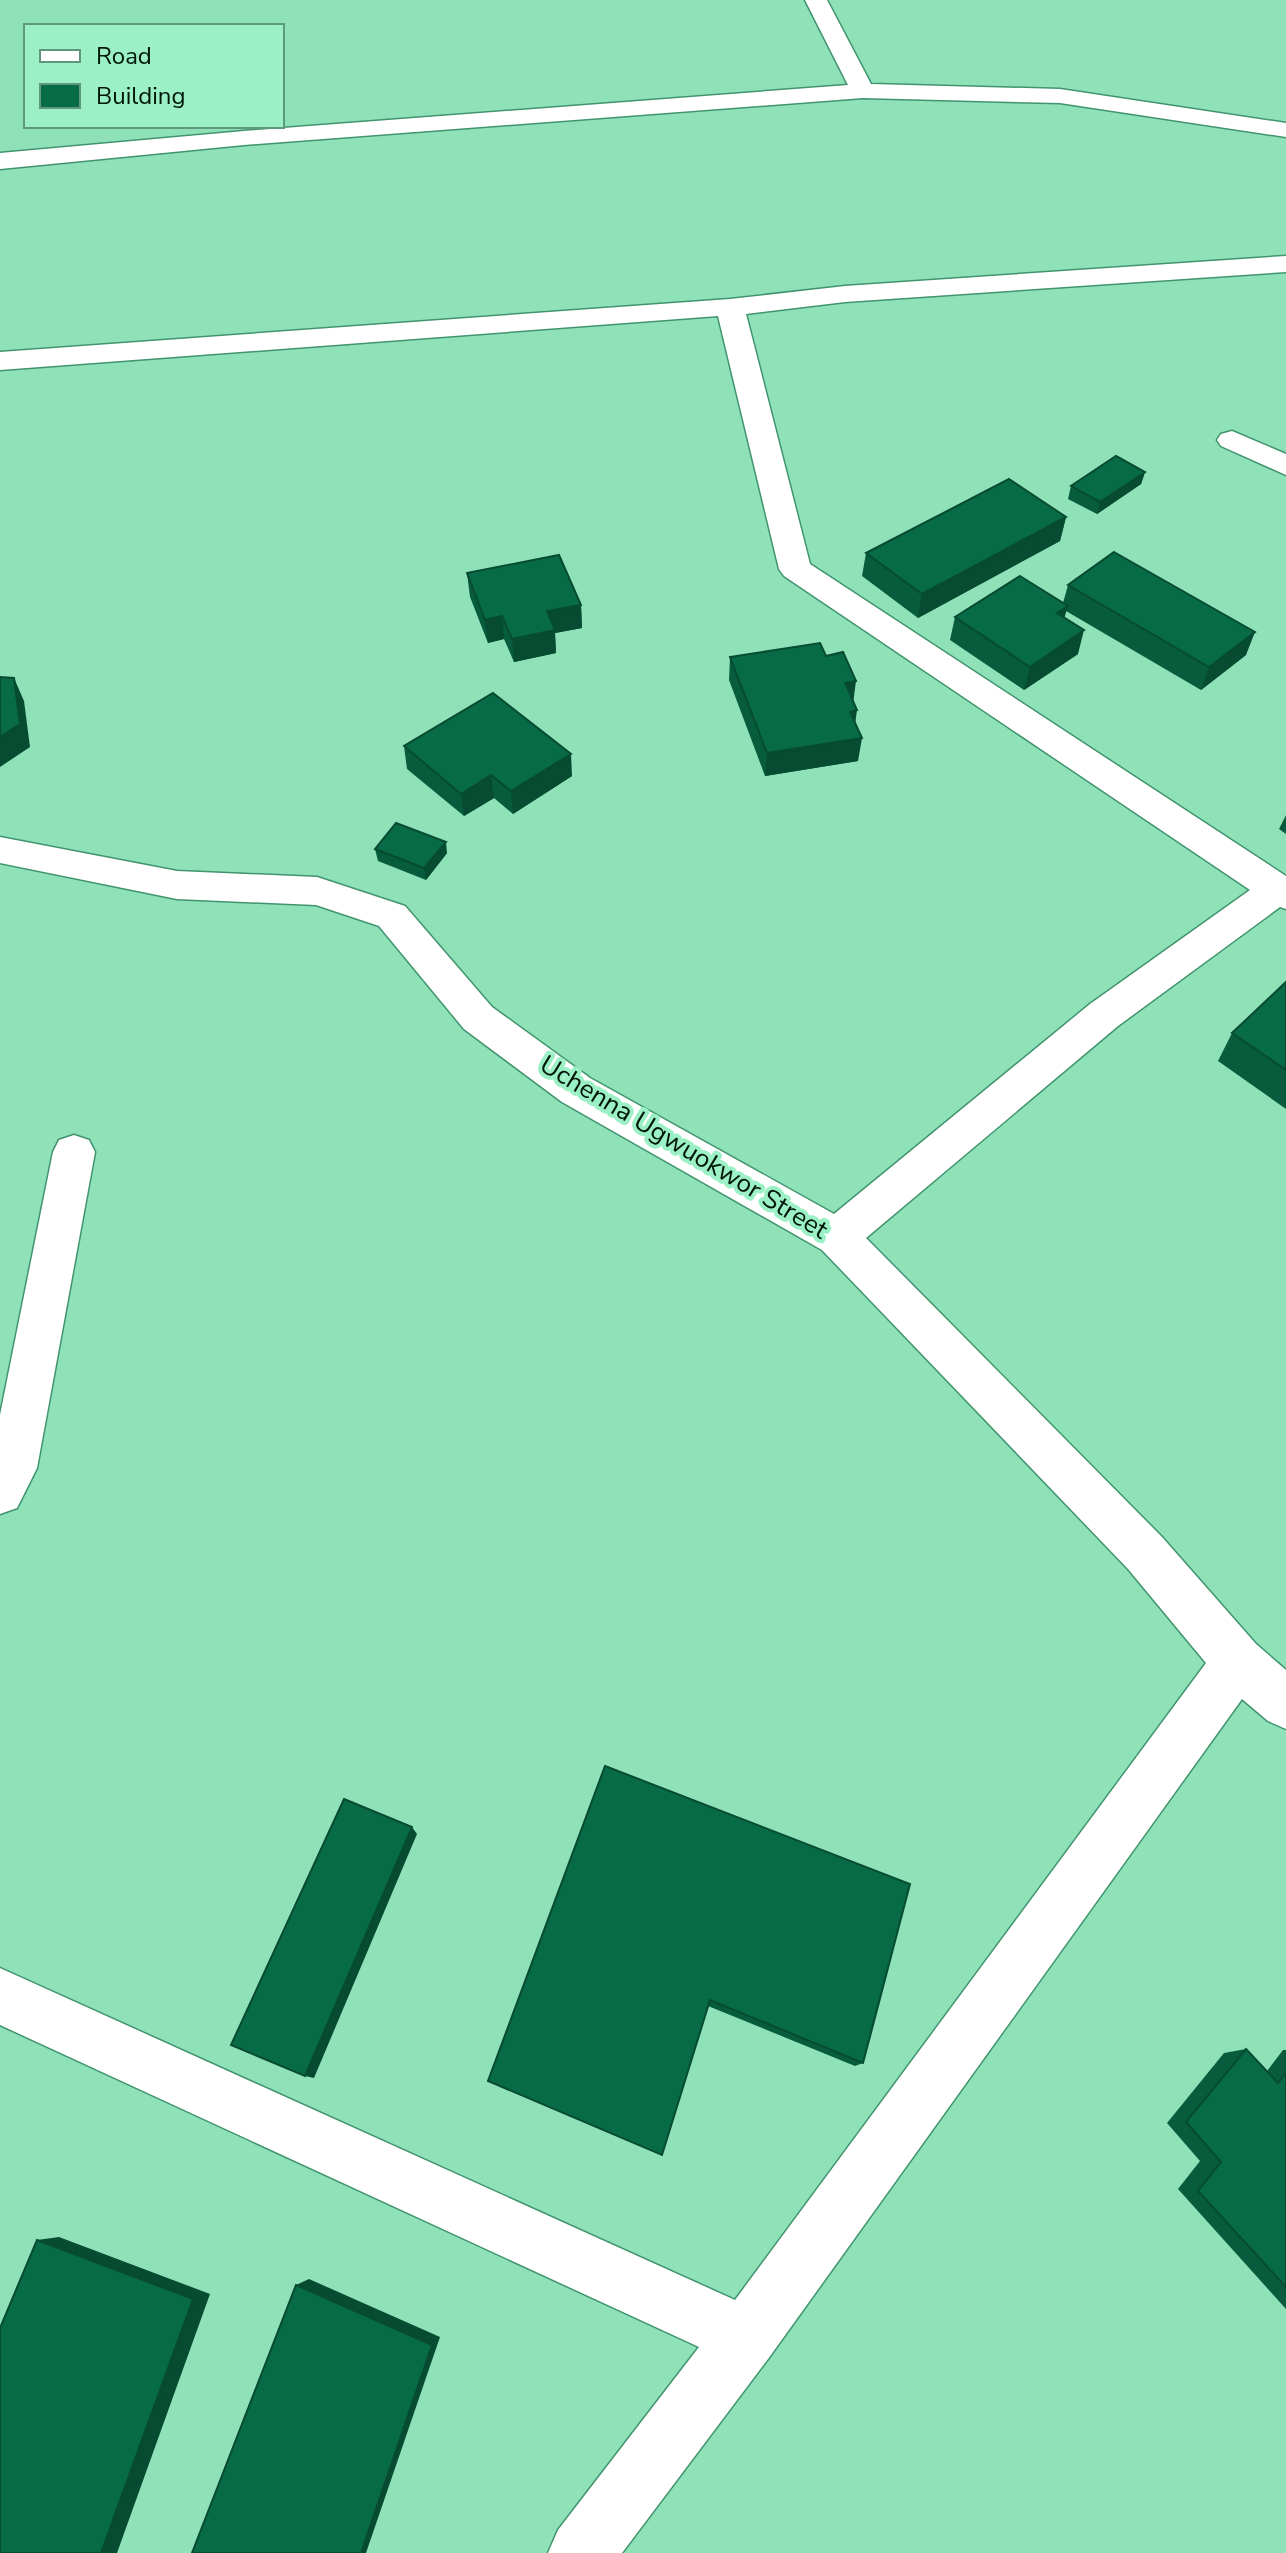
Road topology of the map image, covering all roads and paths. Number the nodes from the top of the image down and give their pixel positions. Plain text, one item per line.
1 (816, 0) edge
2 (863, 91) junction
3 (1286, 130) edge
4 (0, 161) edge
5 (1286, 264) edge
6 (730, 307) junction
7 (0, 361) edge
8 (1232, 440) dead end
9 (1286, 466) edge
10 (0, 850) edge
11 (1282, 893) edge
12 (74, 1152) dead end
13 (837, 1237) junction
14 (0, 1492) edge
15 (1238, 1662) junction
16 (1286, 1703) edge
17 (0, 1996) edge
18 (746, 2337) junction
19 (581, 2553) edge

1 - 2 street
2 - 3 street
2 - 4 street
5 - 6 street
6 - 7 street
6 - 11 street
8 - 9 street
10 - 13 street, Uchenna Ugwuokwor Street
11 - 13 street
12 - 14 street
13 - 15 street, Uchenna Ugwuokwor Street
15 - 16 street, Uchenna Ugwuokwor Street
15 - 18 street
17 - 18 street
18 - 19 street

